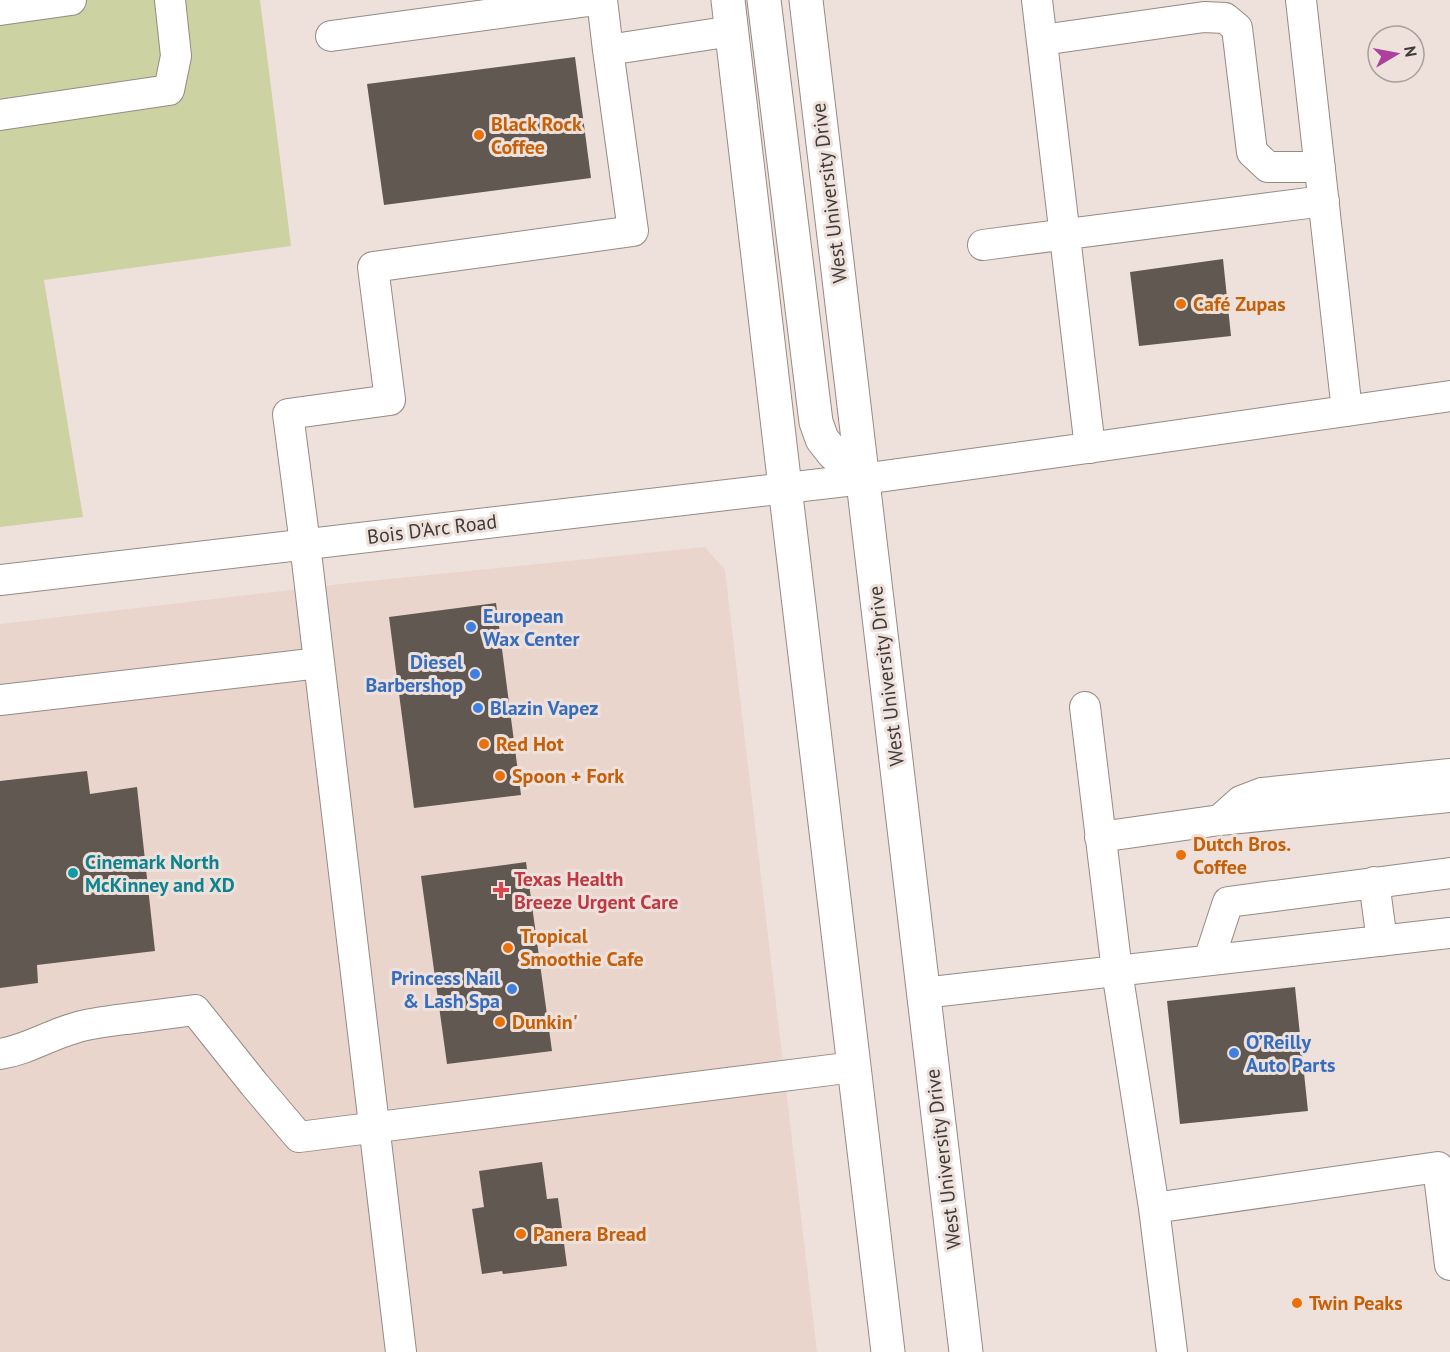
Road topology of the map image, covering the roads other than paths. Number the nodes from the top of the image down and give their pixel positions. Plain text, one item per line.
1 (72, 0) edge
2 (170, 0) edge
3 (596, 0) edge
4 (602, 0) edge
5 (764, 0) edge
6 (806, 0) edge
7 (1037, 0) edge
8 (1301, 0) edge
9 (0, 10) edge
10 (730, 16) edge
11 (331, 36) dead end
12 (1042, 40) junction
13 (609, 50) junction
14 (0, 115) edge
15 (1320, 167) junction
16 (1324, 201) junction
17 (1065, 235) junction
18 (983, 245) dead end
19 (1450, 396) edge
20 (1347, 411) junction
21 (1090, 448) junction
22 (863, 479) junction
23 (785, 487) junction
24 (305, 544) junction
25 (0, 580) edge
26 (319, 663) junction
27 (0, 700) edge
28 (1085, 707) dead end
29 (1450, 774) edge
30 (1450, 797) edge
31 (1220, 820) junction
32 (1100, 837) junction
33 (1450, 873) edge
34 (1374, 882) junction
35 (1450, 933) edge
36 (1382, 941) junction
37 (1209, 960) junction
38 (1118, 971) junction
39 (923, 993) junction
40 (0, 1054) edge
41 (854, 1067) junction
42 (374, 1128) junction
43 (1444, 1166) edge
44 (1154, 1208) junction
45 (1450, 1265) edge
46 (401, 1352) edge
47 (888, 1352) edge
48 (966, 1352) edge
49 (1172, 1352) edge

1 - 9 street
2 - 14 street
3 - 11 street
4 - 13 street
5 - 22 highway
6 - 22 highway, West University Drive
7 - 12 street
8 - 15 street
10 - 13 street
10 - 23 highway
12 - 15 street
12 - 17 street
13 - 24 street
15 - 16 street
16 - 17 street
16 - 20 street
17 - 18 street
17 - 21 street
19 - 20 street, Bois D'Arc Road
20 - 21 street, Bois D'Arc Road
21 - 22 street, Bois D'Arc Road
22 - 23 street, Bois D'Arc Road
22 - 39 highway, West University Drive
23 - 24 street, Bois D'Arc Road
23 - 41 highway
24 - 25 street, Bois D'Arc Road
24 - 26 street
26 - 27 street
26 - 42 street
28 - 32 street
29 - 31 street
30 - 31 street
31 - 32 street
32 - 38 street
33 - 34 street
34 - 36 street
34 - 37 street
35 - 36 street
36 - 37 street
37 - 38 street
38 - 39 street
38 - 44 street
39 - 48 highway, West University Drive
40 - 42 street
41 - 42 street
41 - 47 highway
42 - 46 street
43 - 44 street
43 - 45 street
44 - 49 street

